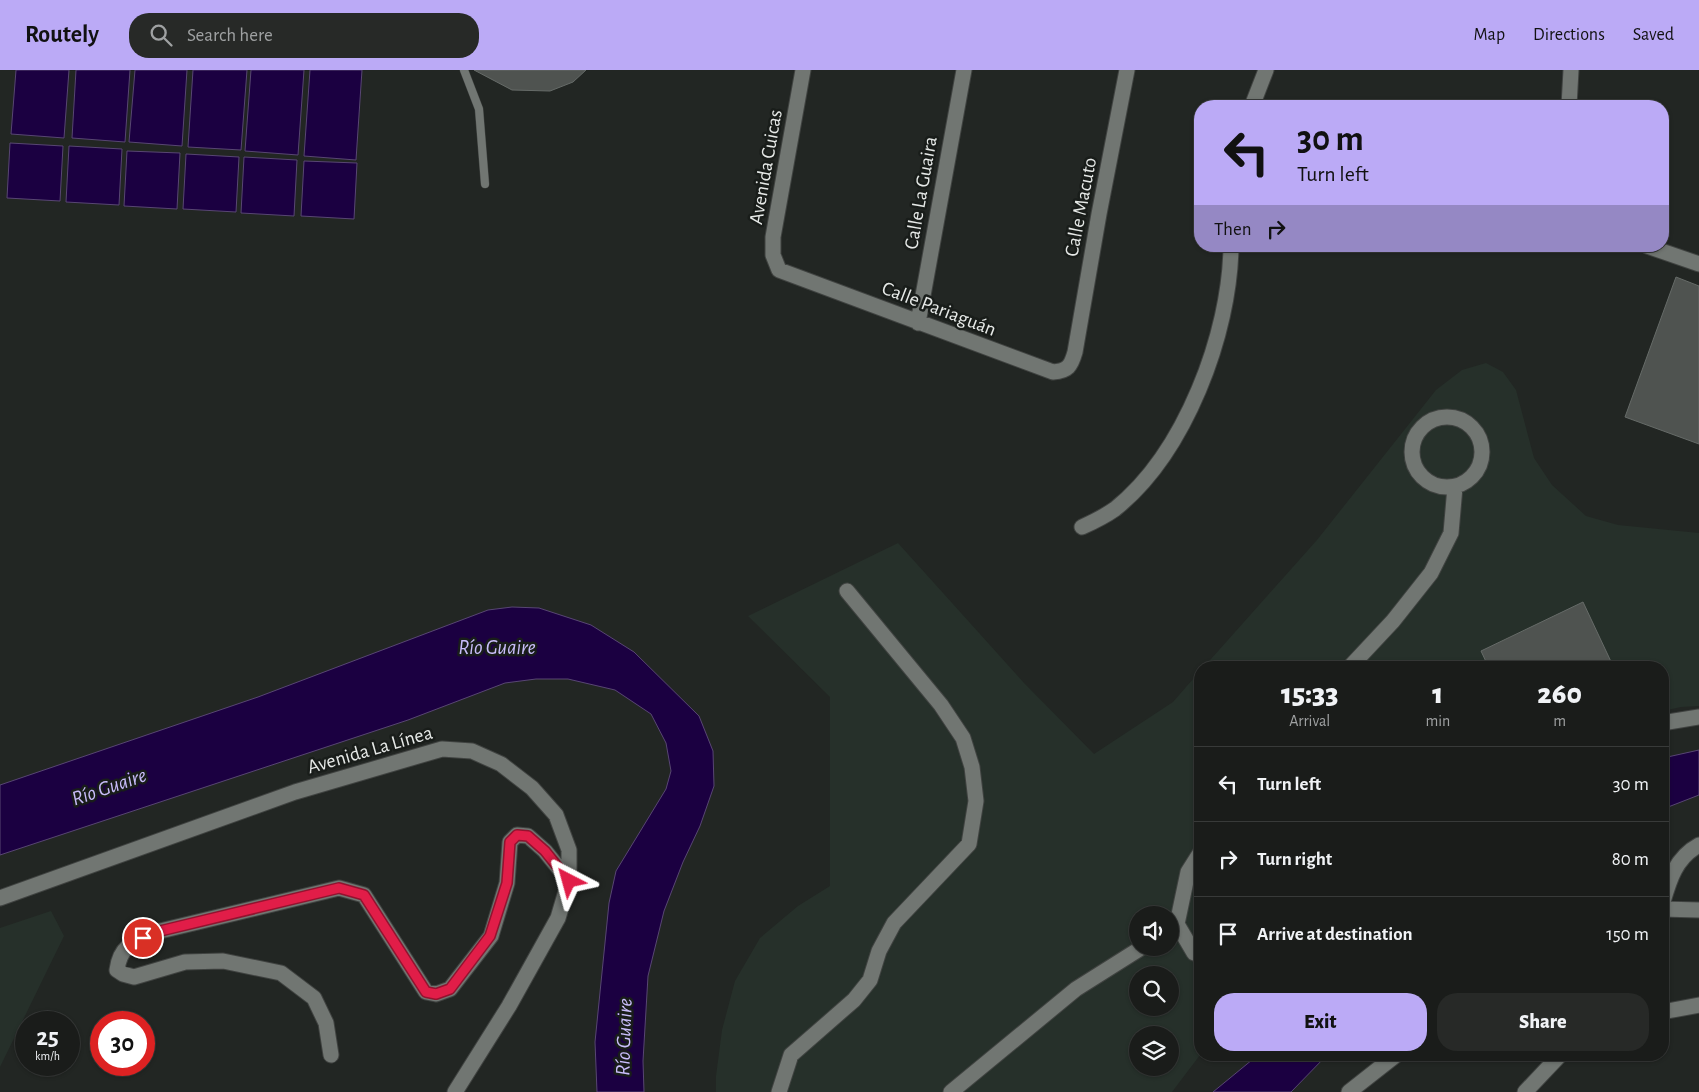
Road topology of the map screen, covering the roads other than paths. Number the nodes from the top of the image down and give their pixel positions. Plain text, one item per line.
1 (464, 70) edge
2 (803, 70) edge
3 (964, 70) edge
4 (1127, 70) edge
5 (1266, 70) edge
6 (1571, 70) edge
7 (1254, 100) edge
8 (1569, 100) edge
9 (485, 184) dead end
10 (1231, 252) edge
11 (1664, 252) edge
12 (1699, 264) edge
13 (779, 270) joint
14 (918, 322) junction
15 (1075, 352) joint
16 (1455, 487) junction
17 (1082, 528) dead end
18 (847, 591) dead end
19 (1355, 661) edge
20 (1699, 717) edge
21 (1669, 722) edge
22 (1699, 845) edge
23 (1194, 862) edge
24 (569, 881) junction
25 (1669, 884) edge
26 (0, 898) edge
27 (1179, 907) edge
28 (1669, 908) edge
29 (1699, 910) edge
30 (1179, 933) edge
31 (1194, 953) edge
32 (1129, 956) edge
33 (1699, 1006) edge
34 (1669, 1011) edge
35 (331, 1054) dead end
36 (1388, 1061) edge
37 (1554, 1061) edge
38 (455, 1092) edge
39 (779, 1092) edge
40 (951, 1092) edge
41 (1349, 1092) edge
42 (1525, 1092) edge

1 - 9 lane
2 - 13 street, Avenida Cuicas
3 - 14 street, Calle La Guaira
4 - 15 street, Calle Macuto
5 - 7 street
6 - 8 street
10 - 17 street
11 - 12 street
13 - 14 street, Calle Pariaguán
14 - 15 street, Calle Pariaguán
16 - 16 street
16 - 19 street
18 - 39 street
20 - 21 street
22 - 25 street
23 - 27 street
24 - 26 street, Avenida La Línea
24 - 35 street
24 - 38 street, Avenida La Línea
28 - 29 street
30 - 31 street
32 - 40 street
33 - 34 street
36 - 41 street
37 - 42 street

